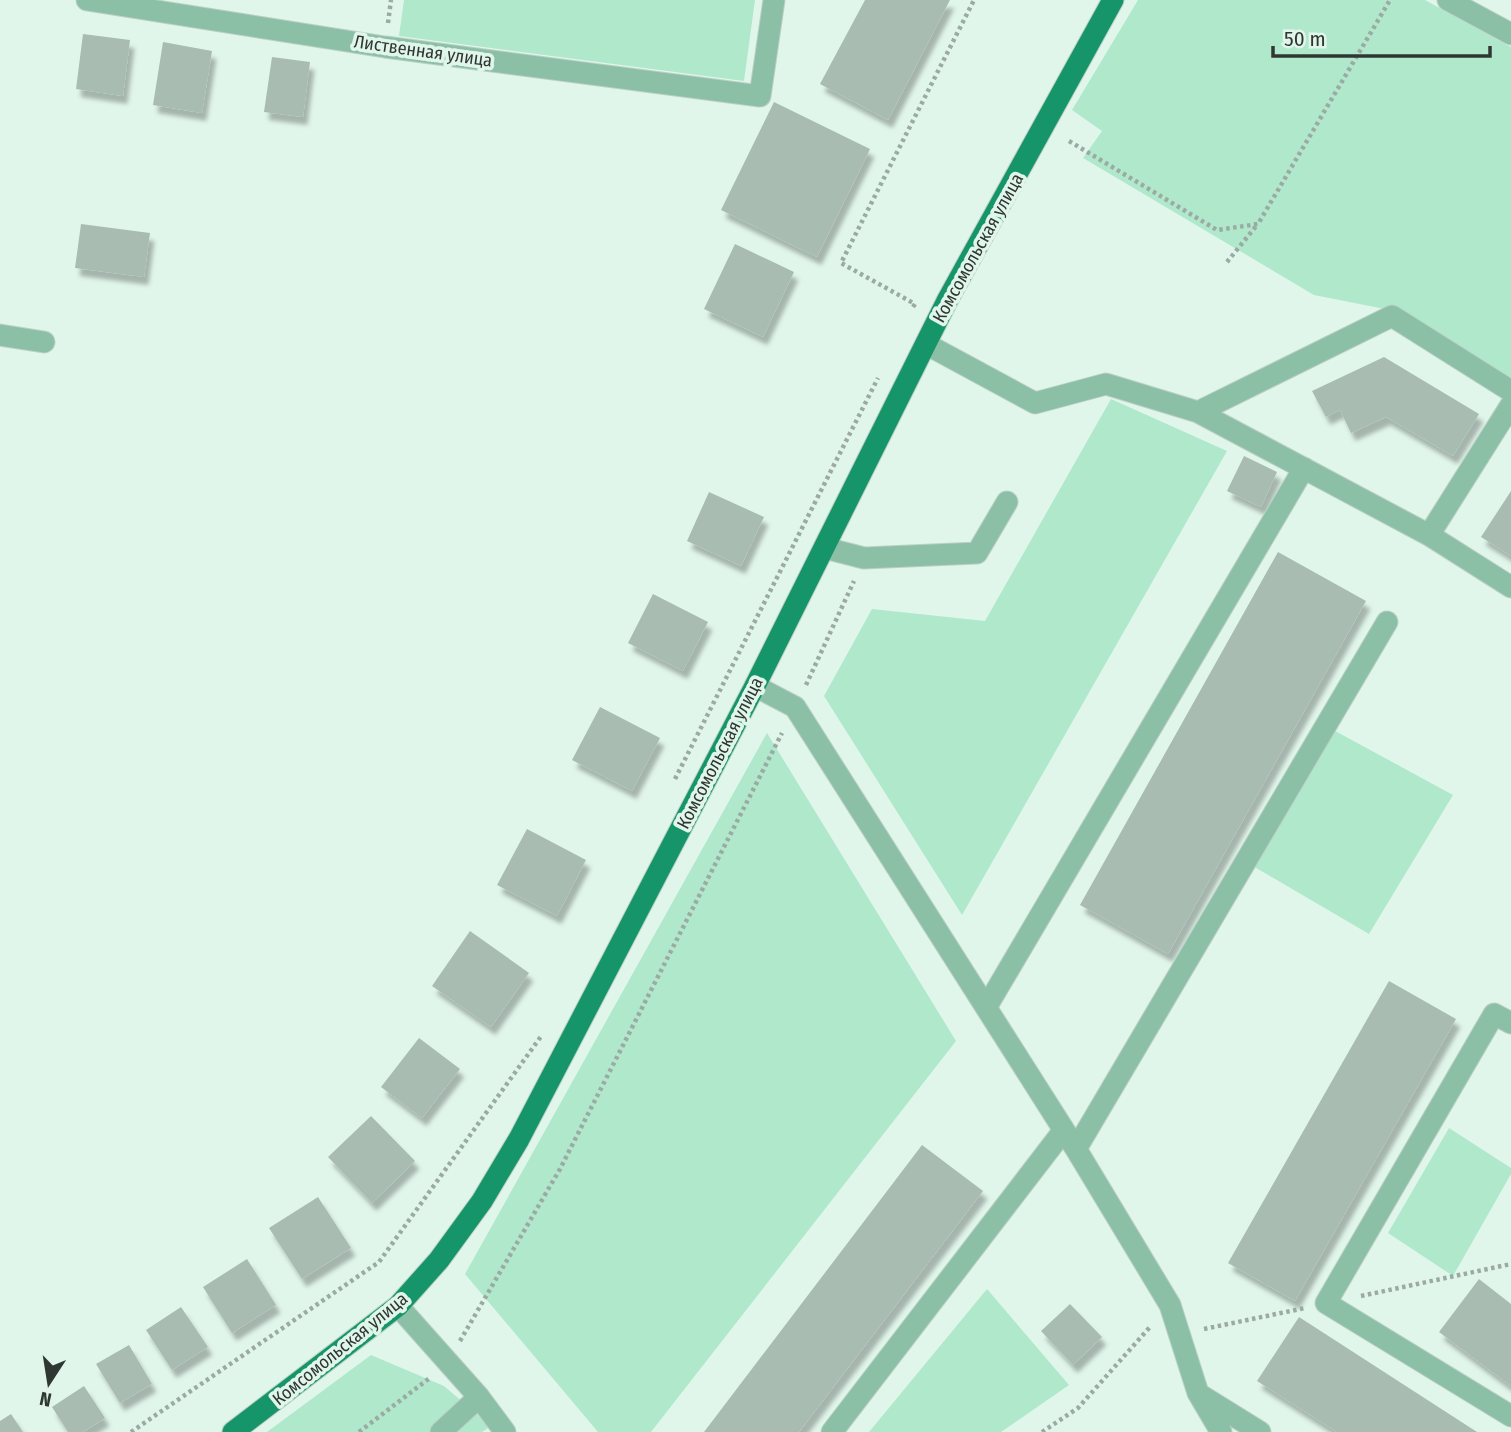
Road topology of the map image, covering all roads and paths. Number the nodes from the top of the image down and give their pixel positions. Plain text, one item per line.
1 (87, 0) edge
2 (775, 0) edge
3 (974, 0) edge
4 (1113, 0) edge
5 (1390, 0) edge
6 (1448, 0) edge
7 (1511, 34) edge
8 (1069, 141) dead end
9 (1258, 224) junction
10 (1227, 262) dead end
11 (908, 317) dead end
12 (0, 335) edge
13 (44, 342) dead end
14 (926, 344) junction
15 (884, 366) dead end
16 (1511, 391) edge
17 (1511, 405) edge
18 (1198, 412) junction
19 (1304, 468) junction
20 (1007, 502) dead end
21 (1429, 535) junction
22 (825, 548) junction
23 (864, 558) junction
24 (1511, 587) edge
25 (1387, 622) dead end
26 (755, 686) junction
27 (795, 707) junction
28 (673, 784) dead end
29 (987, 1006) junction
30 (1511, 1023) edge
31 (547, 1029) dead end
32 (1064, 1130) junction
33 (1076, 1149) junction
34 (1170, 1305) junction
35 (398, 1306) junction
36 (447, 1364) junction
37 (1198, 1393) junction
38 (479, 1397) junction
39 (1511, 1416) edge
40 (131, 1432) edge
41 (233, 1432) edge
42 (359, 1432) edge
43 (441, 1432) edge
44 (506, 1432) edge
45 (832, 1432) edge
46 (1042, 1432) edge
47 (1221, 1432) edge
48 (1260, 1432) edge

1 - 2 street, Лиственная улица
3 - 11 path
4 - 14 main road, Комсомольская улица
5 - 9 path
6 - 7 street
8 - 9 path
9 - 10 path
12 - 13 street
14 - 18 street
14 - 22 main road, Комсомольская улица
15 - 28 path
16 - 18 street
17 - 21 street
18 - 19 street
19 - 21 street
19 - 29 street
20 - 23 street
21 - 24 street
22 - 23 street
22 - 26 main road, Комсомольская улица
23 - 27 path
25 - 33 street
26 - 27 street
26 - 35 main road, Комсомольская улица
27 - 29 street
27 - 36 path
29 - 32 street
30 - 39 street
31 - 40 path
32 - 33 street
32 - 45 street
33 - 34 street
34 - 37 street
34 - 46 path
35 - 36 street
35 - 41 main road, Комсомольская улица
36 - 38 street
36 - 42 path
37 - 47 street
37 - 48 street
38 - 43 street
38 - 44 street

